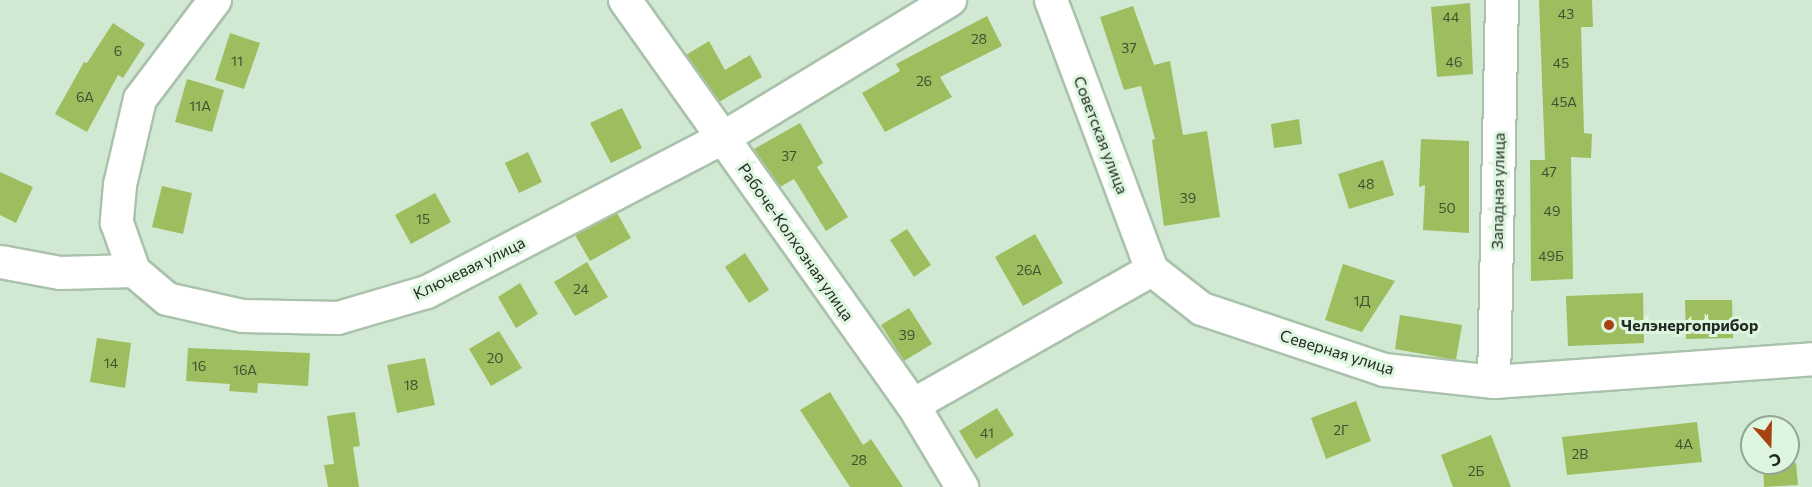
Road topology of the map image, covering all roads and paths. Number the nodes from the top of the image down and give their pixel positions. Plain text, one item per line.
1 (215, 0) edge
2 (625, 0) edge
3 (950, 0) edge
4 (1051, 0) edge
5 (1503, 0) edge
6 (723, 138) junction
7 (1, 262) edge
8 (1152, 270) junction
9 (134, 271) junction
10 (1812, 359) edge
11 (1494, 382) junction
12 (913, 405) junction
13 (962, 487) edge

1 - 9 street
2 - 6 street, Рабоче-Колхозная улица
3 - 6 street, Ключевая улица
4 - 8 street, Советская улица
5 - 11 street, Западная улица
6 - 9 street, Ключевая улица
6 - 12 street, Рабоче-Колхозная улица
7 - 9 street
8 - 11 street, Северная улица
8 - 12 street
10 - 11 street, Северная улица
12 - 13 street, Рабоче-Колхозная улица

